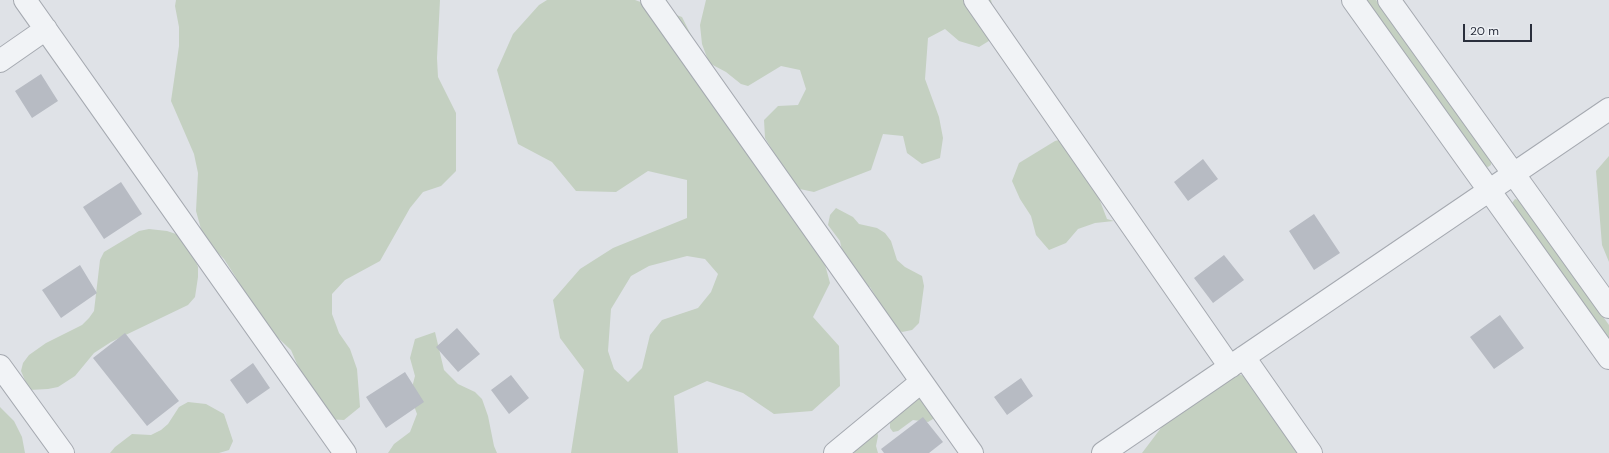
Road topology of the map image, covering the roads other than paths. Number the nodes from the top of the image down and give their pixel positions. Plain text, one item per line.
1 (25, 0) edge
2 (652, 0) edge
3 (975, 0) edge
4 (1353, 0) edge
5 (1389, 0) edge
6 (46, 29) junction
7 (0, 61) edge
8 (1609, 109) edge
9 (1514, 174) junction
10 (1489, 191) junction
11 (1609, 307) edge
12 (1609, 358) edge
13 (1237, 362) junction
14 (0, 366) edge
15 (922, 382) junction
16 (63, 453) edge
17 (345, 453) edge
18 (836, 453) edge
19 (972, 453) edge
20 (1103, 453) edge
21 (1311, 453) edge

1 - 6 street
2 - 15 street
3 - 13 street
4 - 10 street
5 - 9 street
6 - 7 street
6 - 17 street
8 - 9 street
9 - 10 street
9 - 11 street
10 - 12 street
10 - 13 street
13 - 20 street
13 - 21 street
14 - 16 street
15 - 18 street
15 - 19 street

